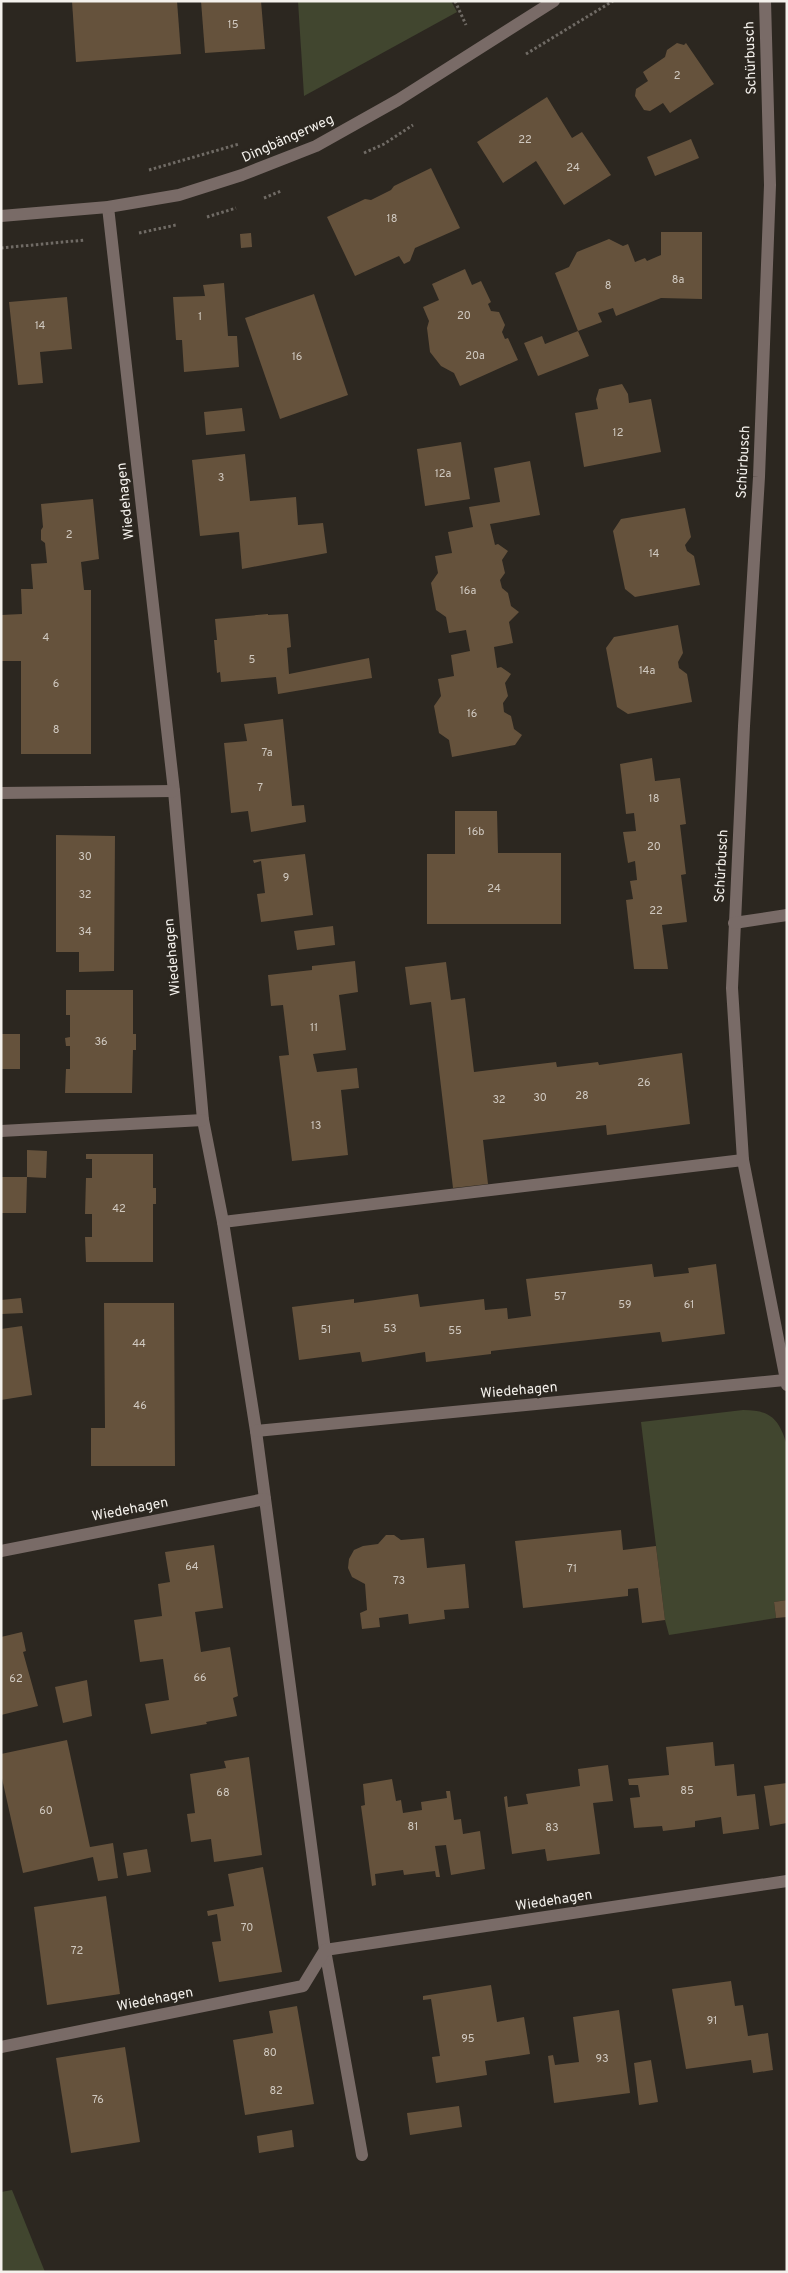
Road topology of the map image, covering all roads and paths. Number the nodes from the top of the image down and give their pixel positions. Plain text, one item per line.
1 (554, 1) edge
2 (765, 1) edge
3 (473, 20) dead end
4 (458, 30) dead end
5 (243, 143) dead end
6 (142, 172) dead end
7 (108, 207) junction
8 (1, 216) edge
9 (174, 791) junction
10 (1, 793) edge
11 (787, 915) edge
12 (734, 923) junction
13 (203, 1120) junction
14 (1, 1131) edge
15 (744, 1160) junction
16 (223, 1222) junction
17 (786, 1383) edge
18 (256, 1431) junction
19 (265, 1499) junction
20 (1, 1551) edge
21 (787, 1881) edge
22 (325, 1950) junction
23 (1, 2047) edge
24 (362, 2155) dead end

1 - 7 street, Dingbängerweg
2 - 12 street, Schürbusch
3 - 4 path
5 - 6 path
7 - 8 street, Dingbängerweg
7 - 9 street, Wiedehagen
9 - 10 street
9 - 13 street, Wiedehagen
11 - 12 street
12 - 15 street, Schürbusch
13 - 14 street
13 - 16 street, Wiedehagen
15 - 16 street
15 - 17 street, Schürbusch
16 - 18 street, Wiedehagen
17 - 18 street, Wiedehagen
18 - 19 street, Wiedehagen
19 - 20 street, Wiedehagen
19 - 22 street, Wiedehagen
21 - 22 street, Wiedehagen
22 - 23 street, Wiedehagen
22 - 24 street, Wiedehagen

